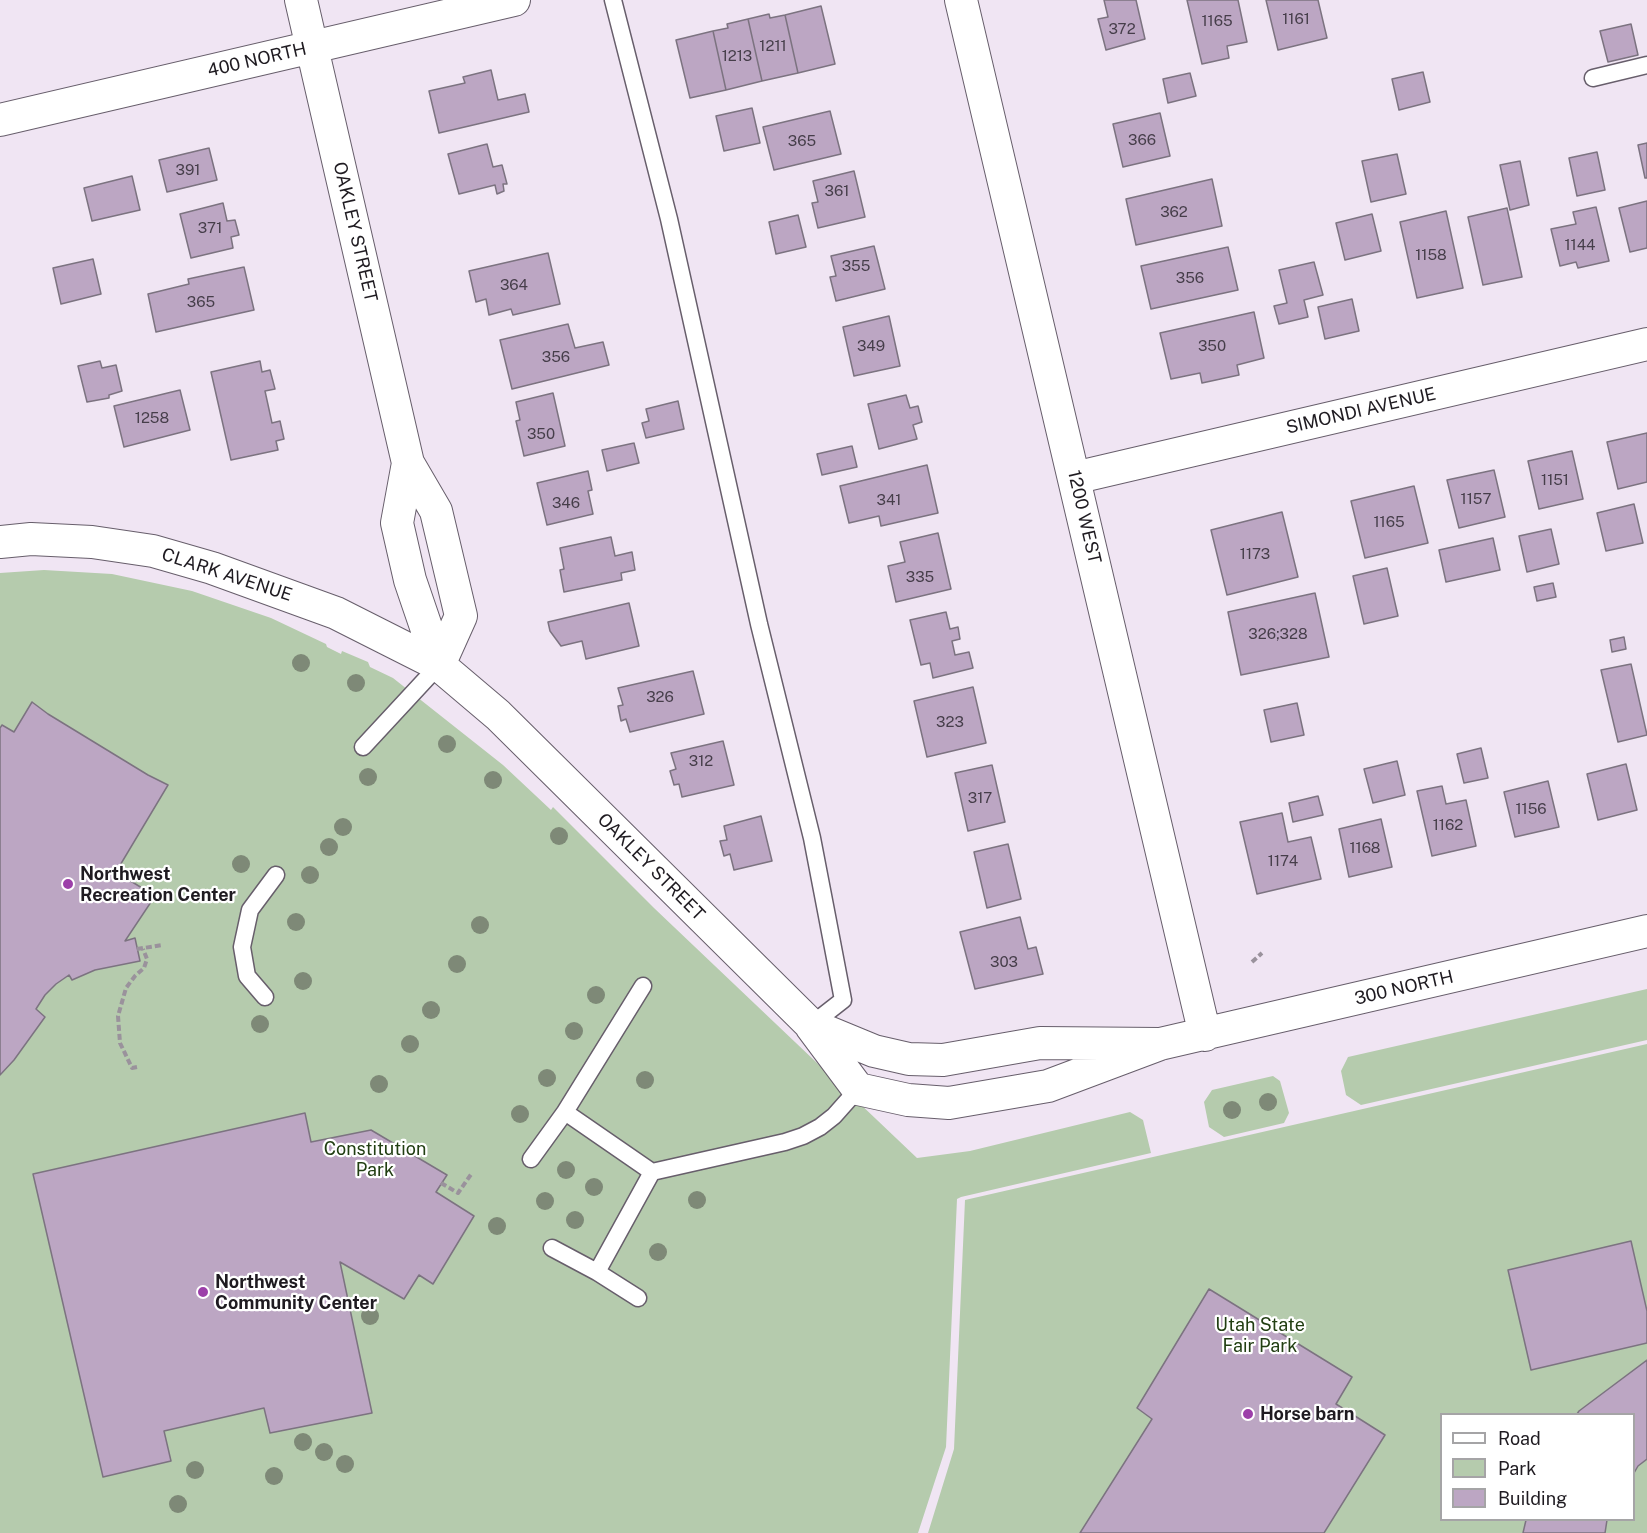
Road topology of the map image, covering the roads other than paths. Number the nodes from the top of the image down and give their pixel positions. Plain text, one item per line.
1 (301, 0) edge
2 (514, 0) edge
3 (613, 0) edge
4 (961, 0) edge
5 (312, 47) junction
6 (1647, 65) edge
7 (1593, 78) dead end
8 (1, 114) edge
9 (1647, 344) edge
10 (408, 463) junction
11 (1074, 478) junction
12 (0, 542) edge
13 (439, 665) junction
14 (363, 747) dead end
15 (276, 876) dead end
16 (1647, 932) edge
17 (643, 986) dead end
18 (265, 997) dead end
19 (811, 1025) junction
20 (1205, 1035) junction
21 (1160, 1044) junction
22 (874, 1051) joint
23 (858, 1089) junction
24 (565, 1112) junction
25 (531, 1159) dead end
26 (652, 1172) junction
27 (552, 1248) dead end
28 (597, 1272) junction
29 (638, 1298) dead end

1 - 5 street, OAKLEY STREET
2 - 5 street, 400 NORTH
3 - 19 lane
4 - 11 street, 1200 WEST
5 - 8 street, 400 NORTH
5 - 10 street, OAKLEY STREET
6 - 7 lane
9 - 11 street, SIMONDI AVENUE
10 - 13 street, OAKLEY STREET
10 - 13 street, OAKLEY STREET
11 - 20 street, 1200 WEST
12 - 13 street, CLARK AVENUE
13 - 14 lane
13 - 19 street, OAKLEY STREET
15 - 18 lane
16 - 20 street, 300 NORTH
17 - 24 lane
19 - 22 street, OAKLEY STREET
19 - 23 street
20 - 21 street, 300 NORTH
21 - 22 street, 300 NORTH
21 - 23 street, 300 NORTH
23 - 26 lane
24 - 25 lane
24 - 26 lane
26 - 28 lane
27 - 28 lane
28 - 29 lane

